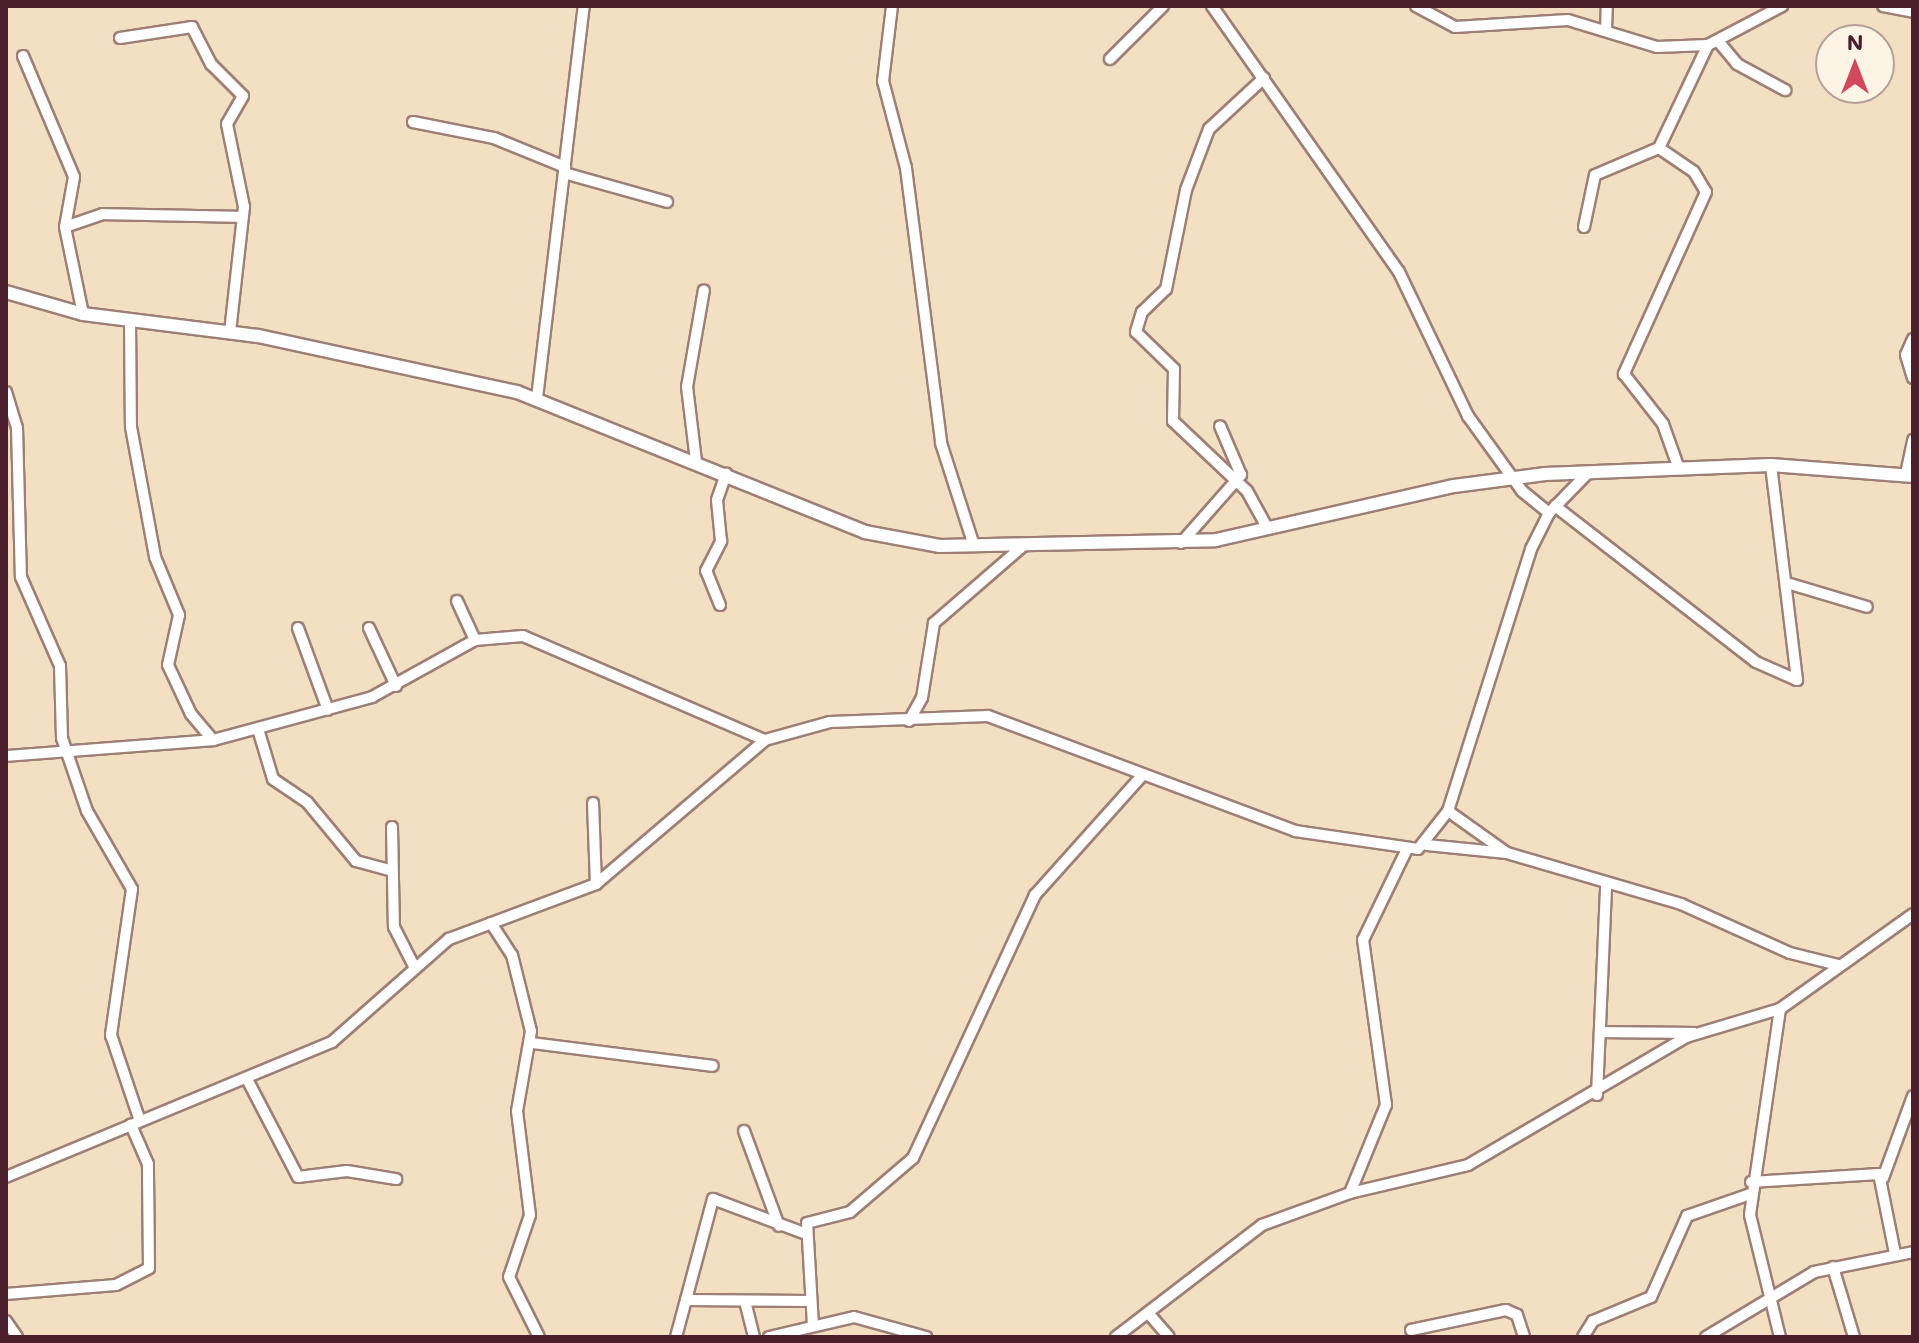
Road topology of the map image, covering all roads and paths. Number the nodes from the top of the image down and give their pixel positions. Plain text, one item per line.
1 (584, 6) edge
2 (892, 6) edge
3 (1163, 6) edge
4 (1212, 6) edge
5 (1416, 6) edge
6 (1607, 6) edge
7 (1782, 6) edge
8 (1883, 6) edge
9 (1768, 8) edge
10 (1913, 12) edge
11 (1606, 30) junction
12 (120, 38) dead end
13 (1713, 43) junction
14 (23, 56) dead end
15 (1110, 59) dead end
16 (1264, 78) junction
17 (1785, 90) dead end
18 (413, 122) dead end
19 (1659, 148) junction
20 (564, 170) junction
21 (667, 202) dead end
22 (242, 217) junction
23 (65, 227) junction
24 (1584, 227) dead end
25 (704, 290) dead end
26 (6, 292) edge
27 (83, 314) junction
28 (130, 321) junction
29 (230, 331) junction
30 (1913, 339) edge
31 (1913, 378) edge
32 (6, 392) edge
33 (537, 398) junction
34 (1220, 426) dead end
35 (1913, 440) edge
36 (696, 461) junction
37 (1771, 465) junction
38 (1679, 469) junction
39 (1588, 473) junction
40 (726, 474) junction
41 (1909, 475) edge
42 (1513, 477) junction
43 (1238, 483) junction
44 (1552, 509) junction
45 (1268, 529) junction
46 (1181, 543) junction
47 (974, 546) junction
48 (1023, 546) junction
49 (1790, 584) junction
50 (457, 601) dead end
51 (720, 605) dead end
52 (1867, 607) dead end
53 (298, 628) dead end
54 (369, 628) dead end
55 (475, 640) junction
56 (396, 686) junction
57 (328, 710) junction
58 (909, 721) junction
59 (258, 729) junction
60 (213, 740) junction
61 (765, 740) junction
62 (66, 753) junction
63 (6, 756) edge
64 (1141, 777) junction
65 (593, 803) dead end
66 (1448, 811) junction
67 (392, 827) dead end
68 (1427, 845) junction
69 (1406, 851) junction
70 (1507, 853) junction
71 (389, 870) junction
72 (596, 884) junction
73 (1606, 885) junction
74 (1912, 918) edge
75 (491, 923) junction
76 (1838, 965) junction
77 (414, 966) junction
78 (1780, 1009) junction
79 (1600, 1032) junction
80 (1696, 1033) junction
81 (532, 1043) junction
82 (713, 1066) dead end
83 (247, 1079) junction
84 (1597, 1095) junction
85 (1913, 1096) edge
86 (136, 1123) junction
87 (744, 1131) dead end
88 (6, 1177) edge
89 (1883, 1178) junction
90 (396, 1179) dead end
91 (1751, 1182) junction
92 (1350, 1193) junction
93 (1750, 1194) junction
94 (779, 1226) junction
95 (804, 1233) junction
96 (1913, 1252) edge
97 (1895, 1253) junction
98 (1833, 1267) junction
99 (6, 1294) edge
100 (1767, 1298) junction
101 (686, 1300) junction
102 (745, 1301) junction
103 (809, 1301) junction
104 (1149, 1314) junction
105 (6, 1321) edge
106 (813, 1326) junction
107 (1411, 1330) dead end
108 (17, 1337) edge
109 (539, 1337) edge
110 (676, 1337) edge
111 (754, 1337) edge
112 (769, 1337) edge
113 (926, 1337) edge
114 (1116, 1337) edge
115 (1169, 1337) edge
116 (1524, 1337) edge
117 (1583, 1337) edge
118 (1706, 1337) edge
119 (1780, 1337) edge
120 (1854, 1337) edge

1 - 20 street
2 - 47 street
3 - 15 street
4 - 16 street
5 - 11 street
6 - 11 street
7 - 9 street
8 - 10 street
9 - 13 street
11 - 13 street
12 - 22 street
13 - 17 street
13 - 19 street
14 - 23 street
16 - 42 street
16 - 43 street
18 - 20 street
19 - 24 street
19 - 38 street
20 - 21 street
20 - 33 street
22 - 23 street
22 - 29 street
23 - 27 street
25 - 36 street
26 - 27 main road
27 - 28 main road
28 - 29 main road
28 - 60 street
29 - 33 main road
30 - 31 street
32 - 62 street
33 - 36 main road
34 - 43 street
35 - 41 street
36 - 40 main road
37 - 38 main road
37 - 41 main road
37 - 49 street
38 - 39 main road
39 - 42 main road
39 - 44 street
40 - 47 main road
40 - 51 street
42 - 44 street
42 - 45 main road
43 - 45 street
43 - 46 street
44 - 49 street
44 - 66 street
45 - 46 main road
46 - 48 main road
47 - 48 main road
48 - 58 street
49 - 52 street
50 - 55 street
53 - 57 street
54 - 56 street
55 - 56 street
55 - 61 street
56 - 57 street
57 - 59 street
58 - 61 street
58 - 64 street
59 - 60 street
59 - 71 street
60 - 62 street
61 - 72 street
62 - 63 street
62 - 86 street
64 - 69 street
64 - 95 street
65 - 72 street
66 - 68 street
66 - 70 street
67 - 71 street
68 - 69 street
68 - 70 street
69 - 92 street
70 - 73 street
71 - 77 street
72 - 75 street
73 - 76 street
73 - 79 street
74 - 76 street
75 - 77 street
75 - 81 street
76 - 78 street
77 - 83 street
78 - 80 street
78 - 91 street
79 - 80 street
79 - 84 street
80 - 84 street
81 - 82 street
81 - 109 street
83 - 86 street
83 - 90 street
84 - 92 street
85 - 89 street
86 - 88 street
86 - 99 street
87 - 94 street
89 - 91 street
89 - 97 street
91 - 93 street
92 - 104 street
93 - 100 street
93 - 117 street
94 - 95 street
94 - 101 street
95 - 103 street
96 - 97 street
97 - 98 street
98 - 100 street
98 - 120 street
100 - 118 street
100 - 119 street
101 - 102 street
101 - 110 street
102 - 103 street
102 - 111 street
103 - 106 street
104 - 114 street
104 - 115 street
105 - 108 street
106 - 112 street
106 - 113 street
107 - 116 street

